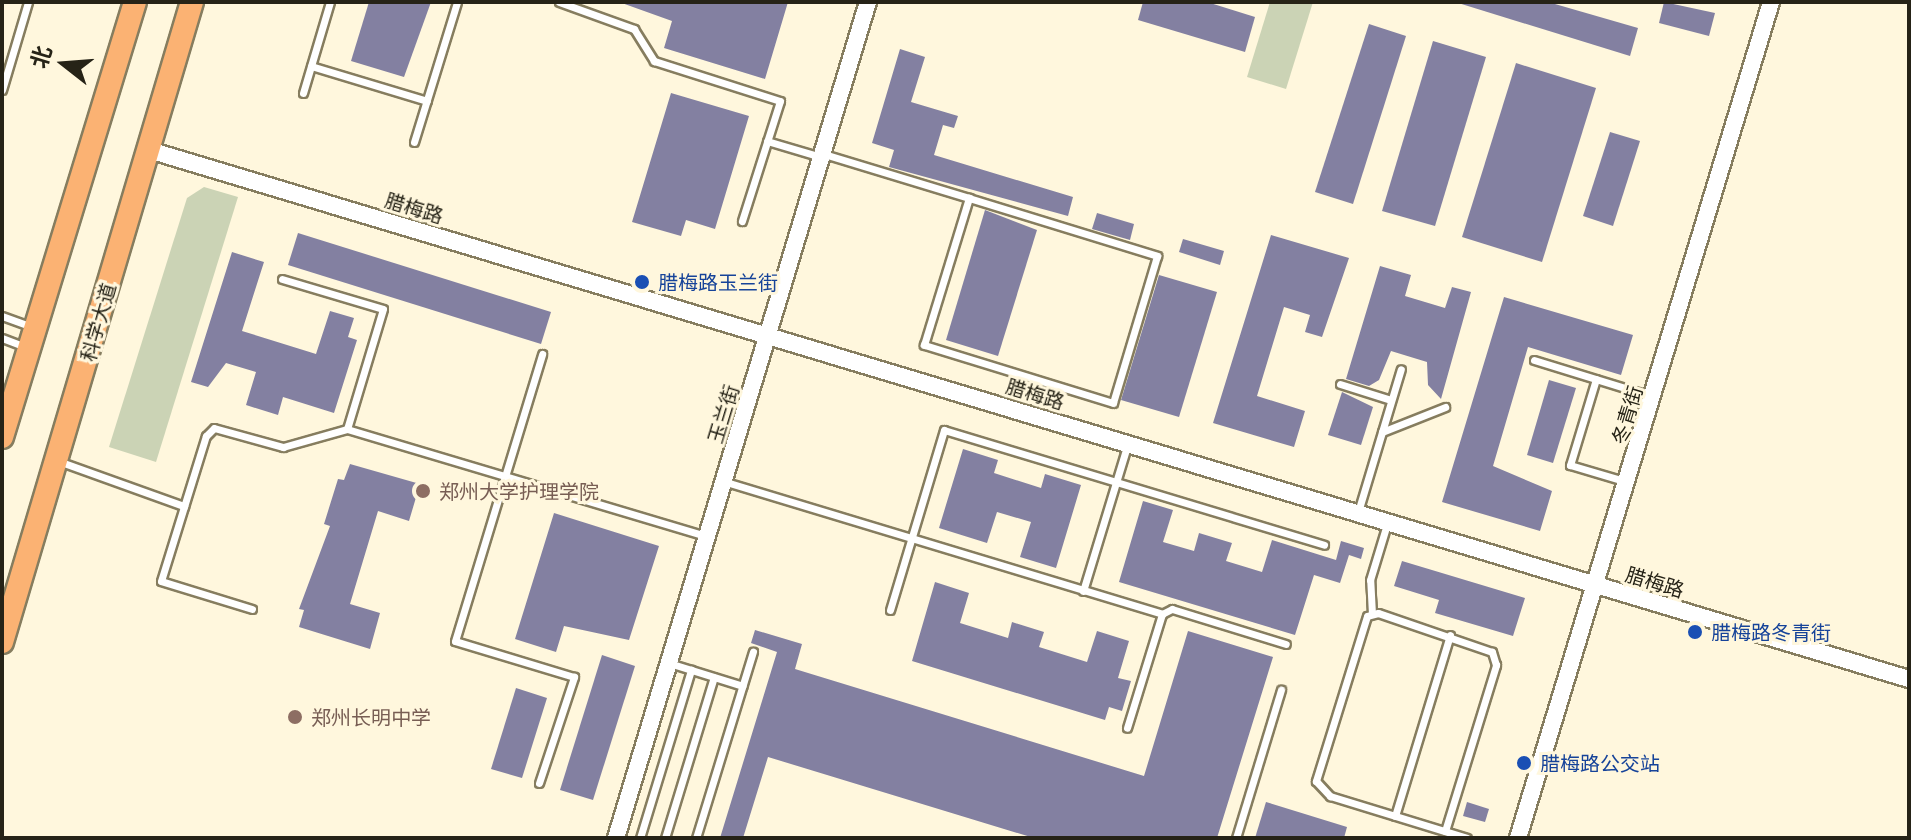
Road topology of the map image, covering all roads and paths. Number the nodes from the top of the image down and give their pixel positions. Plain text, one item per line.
1 (28, 2) edge
2 (135, 2) edge
3 (192, 2) edge
4 (330, 2) edge
5 (457, 2) edge
6 (559, 2) edge
7 (868, 2) edge
8 (1771, 2) edge
9 (311, 66) junction
10 (2, 90) edge
11 (303, 93) dead end
12 (427, 101) junction
13 (767, 141) junction
14 (414, 142) dead end
15 (149, 150) junction
16 (822, 156) junction
17 (969, 198) junction
18 (742, 221) dead end
19 (282, 279) dead end
20 (2, 316) edge
21 (768, 335) junction
22 (2, 338) edge
23 (32, 338) junction
24 (542, 354) dead end
25 (1534, 360) dead end
26 (1401, 369) dead end
27 (1596, 379) junction
28 (1340, 384) dead end
29 (1653, 396) junction
30 (1391, 400) junction
31 (1445, 407) dead end
32 (347, 429) junction
33 (1382, 432) junction
34 (2, 437) edge
35 (1128, 443) junction
36 (58, 461) junction
37 (505, 476) junction
38 (724, 481) junction
39 (1116, 482) junction
40 (1628, 482) junction
41 (184, 506) junction
42 (1358, 512) junction
43 (1387, 521) junction
44 (707, 537) junction
45 (912, 538) junction
46 (1324, 545) dead end
47 (1597, 585) junction
48 (1083, 591) junction
49 (252, 609) dead end
50 (890, 610) dead end
51 (1162, 614) junction
52 (1372, 614) junction
53 (1450, 635) junction
54 (2, 642) edge
55 (1286, 644) dead end
56 (753, 651) dead end
57 (669, 663) junction
58 (691, 670) junction
59 (714, 677) junction
60 (1909, 679) edge
61 (743, 686) junction
62 (1281, 690) dead end
63 (1127, 728) dead end
64 (539, 783) dead end
65 (1395, 816) junction
66 (1445, 831) junction
67 (616, 838) edge
68 (640, 838) edge
69 (665, 838) edge
70 (696, 838) edge
71 (1236, 838) edge
72 (1467, 838) edge
73 (1518, 838) edge

1 - 10 lane
2 - 23 main road
3 - 15 main road, 科学大道
4 - 9 lane
5 - 12 lane
6 - 13 lane
7 - 16 street, 玉兰街
8 - 29 street, 冬青街
9 - 11 lane
9 - 12 lane
12 - 14 lane
13 - 16 lane
13 - 18 lane
15 - 21 street, 腊梅路
15 - 36 main road, 科学大道
16 - 17 lane
16 - 21 street, 玉兰街
17 - 17 lane
19 - 32 lane
20 - 23 lane
21 - 35 street, 腊梅路
21 - 38 street, 玉兰街
22 - 23 lane
23 - 34 main road
24 - 37 lane
25 - 27 lane
26 - 30 lane
27 - 29 lane
27 - 40 lane
28 - 30 lane
29 - 40 street, 冬青街
30 - 33 lane
31 - 33 lane
32 - 37 lane
32 - 41 lane
33 - 42 lane
35 - 39 lane
35 - 42 street, 腊梅路
36 - 41 lane
36 - 54 main road, 科学大道
37 - 44 lane
37 - 64 lane
38 - 44 street, 玉兰街
38 - 45 lane
39 - 45 lane
39 - 46 lane
39 - 48 lane
40 - 47 street, 冬青街
41 - 49 lane
42 - 43 street, 腊梅路
43 - 47 street, 腊梅路
43 - 52 lane
44 - 57 street, 玉兰街
45 - 48 lane
45 - 50 lane
47 - 60 street, 腊梅路
47 - 73 street, 冬青街
48 - 51 lane
51 - 55 lane
51 - 63 lane
52 - 53 lane
52 - 65 lane
53 - 65 lane
53 - 66 lane
56 - 61 lane
57 - 58 lane
57 - 67 street, 玉兰街
58 - 59 lane
58 - 68 lane
59 - 61 lane
59 - 69 lane
61 - 70 lane
62 - 71 lane
65 - 66 lane
66 - 72 lane

